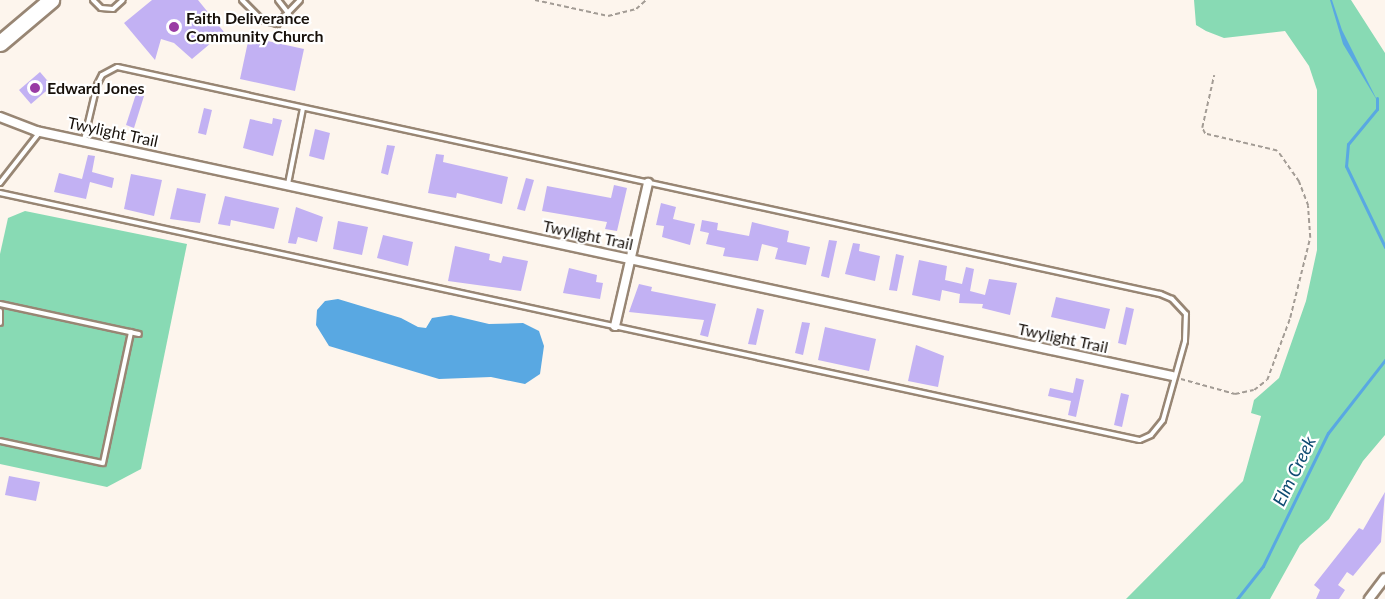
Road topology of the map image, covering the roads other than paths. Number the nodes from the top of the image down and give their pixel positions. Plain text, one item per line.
1 (51, 0) edge
2 (93, 0) edge
3 (123, 0) edge
4 (242, 0) edge
5 (278, 0) edge
6 (300, 0) edge
7 (289, 14) junction
8 (0, 43) edge
9 (303, 108) junction
10 (0, 117) edge
11 (40, 132) junction
12 (84, 141) junction
13 (0, 183) edge
14 (648, 183) junction
15 (288, 185) junction
16 (0, 194) edge
17 (631, 260) junction
18 (0, 304) edge
19 (0, 311) edge
20 (0, 323) edge
21 (615, 326) junction
22 (131, 332) junction
23 (139, 334) dead end
24 (1172, 376) junction
25 (0, 441) edge
26 (1385, 578) edge
27 (1369, 599) edge

1 - 8 highway
2 - 3 lane
4 - 7 lane
5 - 7 lane
6 - 7 lane
9 - 12 lane
9 - 14 lane
9 - 15 lane
10 - 11 street, Twylight Trail
11 - 12 street, Twylight Trail
11 - 13 lane
12 - 15 street, Twylight Trail
14 - 17 street
14 - 24 lane
15 - 17 street, Twylight Trail
16 - 21 lane
17 - 21 street
17 - 24 street, Twylight Trail
18 - 22 lane
19 - 20 lane
21 - 24 lane
22 - 23 lane
22 - 25 lane
26 - 27 street

